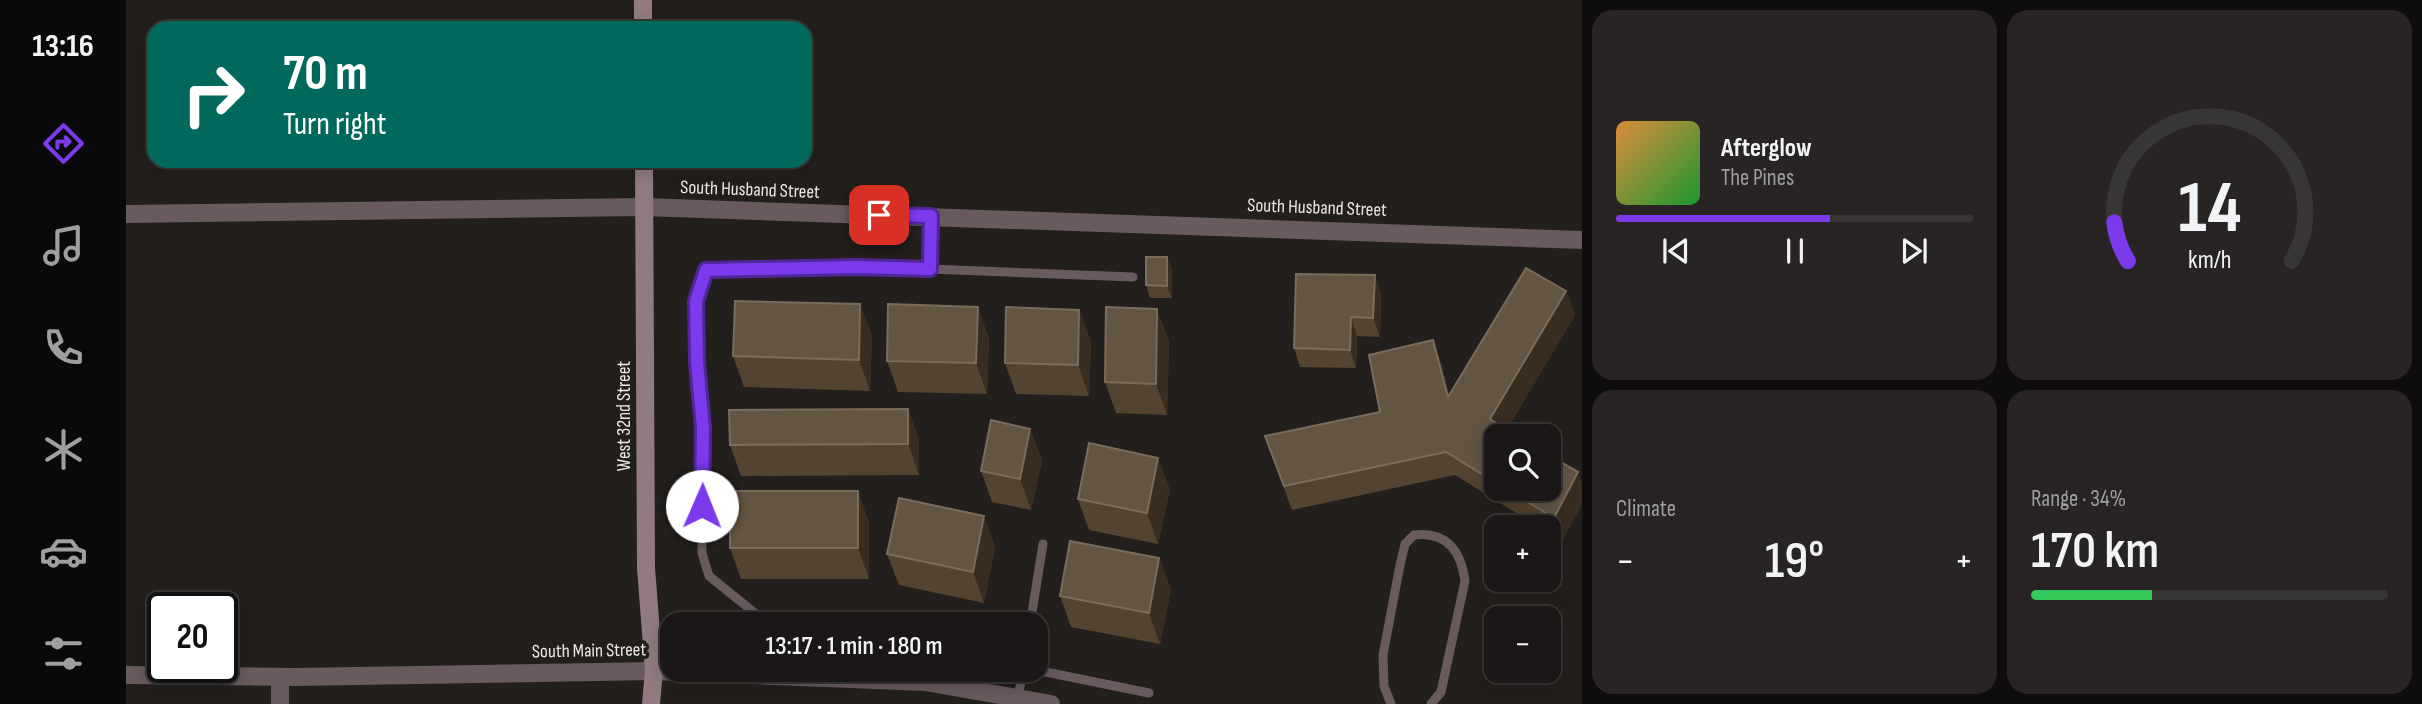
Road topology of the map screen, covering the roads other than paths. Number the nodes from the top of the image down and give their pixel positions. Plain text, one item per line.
1 (643, 0) edge
2 (643, 21) edge
3 (644, 168) edge
4 (645, 207) junction
5 (126, 214) edge
6 (931, 216) junction
7 (1582, 240) edge
8 (930, 269) junction
9 (1133, 277) dead end
10 (1043, 544) dead end
11 (754, 612) edge
12 (1032, 612) edge
13 (654, 671) junction
14 (1048, 672) edge
15 (126, 675) edge
16 (280, 677) junction
17 (1021, 682) edge
18 (1149, 693) dead end
19 (1018, 698) junction
20 (280, 704) edge
21 (651, 704) edge
22 (1051, 704) edge
23 (1391, 704) edge
24 (1431, 704) edge

1 - 2 street
3 - 4 street, West 32nd Street
4 - 5 street, South Husband Street
4 - 6 street, South Husband Street
4 - 13 street, West 32nd Street
6 - 7 street, South Husband Street
6 - 8 lane
8 - 9 lane
8 - 11 lane
10 - 12 lane
13 - 16 street, South Main Street
13 - 19 street, South Main Street
13 - 21 street, West 32nd Street
14 - 18 lane
15 - 16 street, South Main Street
16 - 20 street
17 - 19 lane
19 - 22 street, South Main Street
23 - 24 lane

